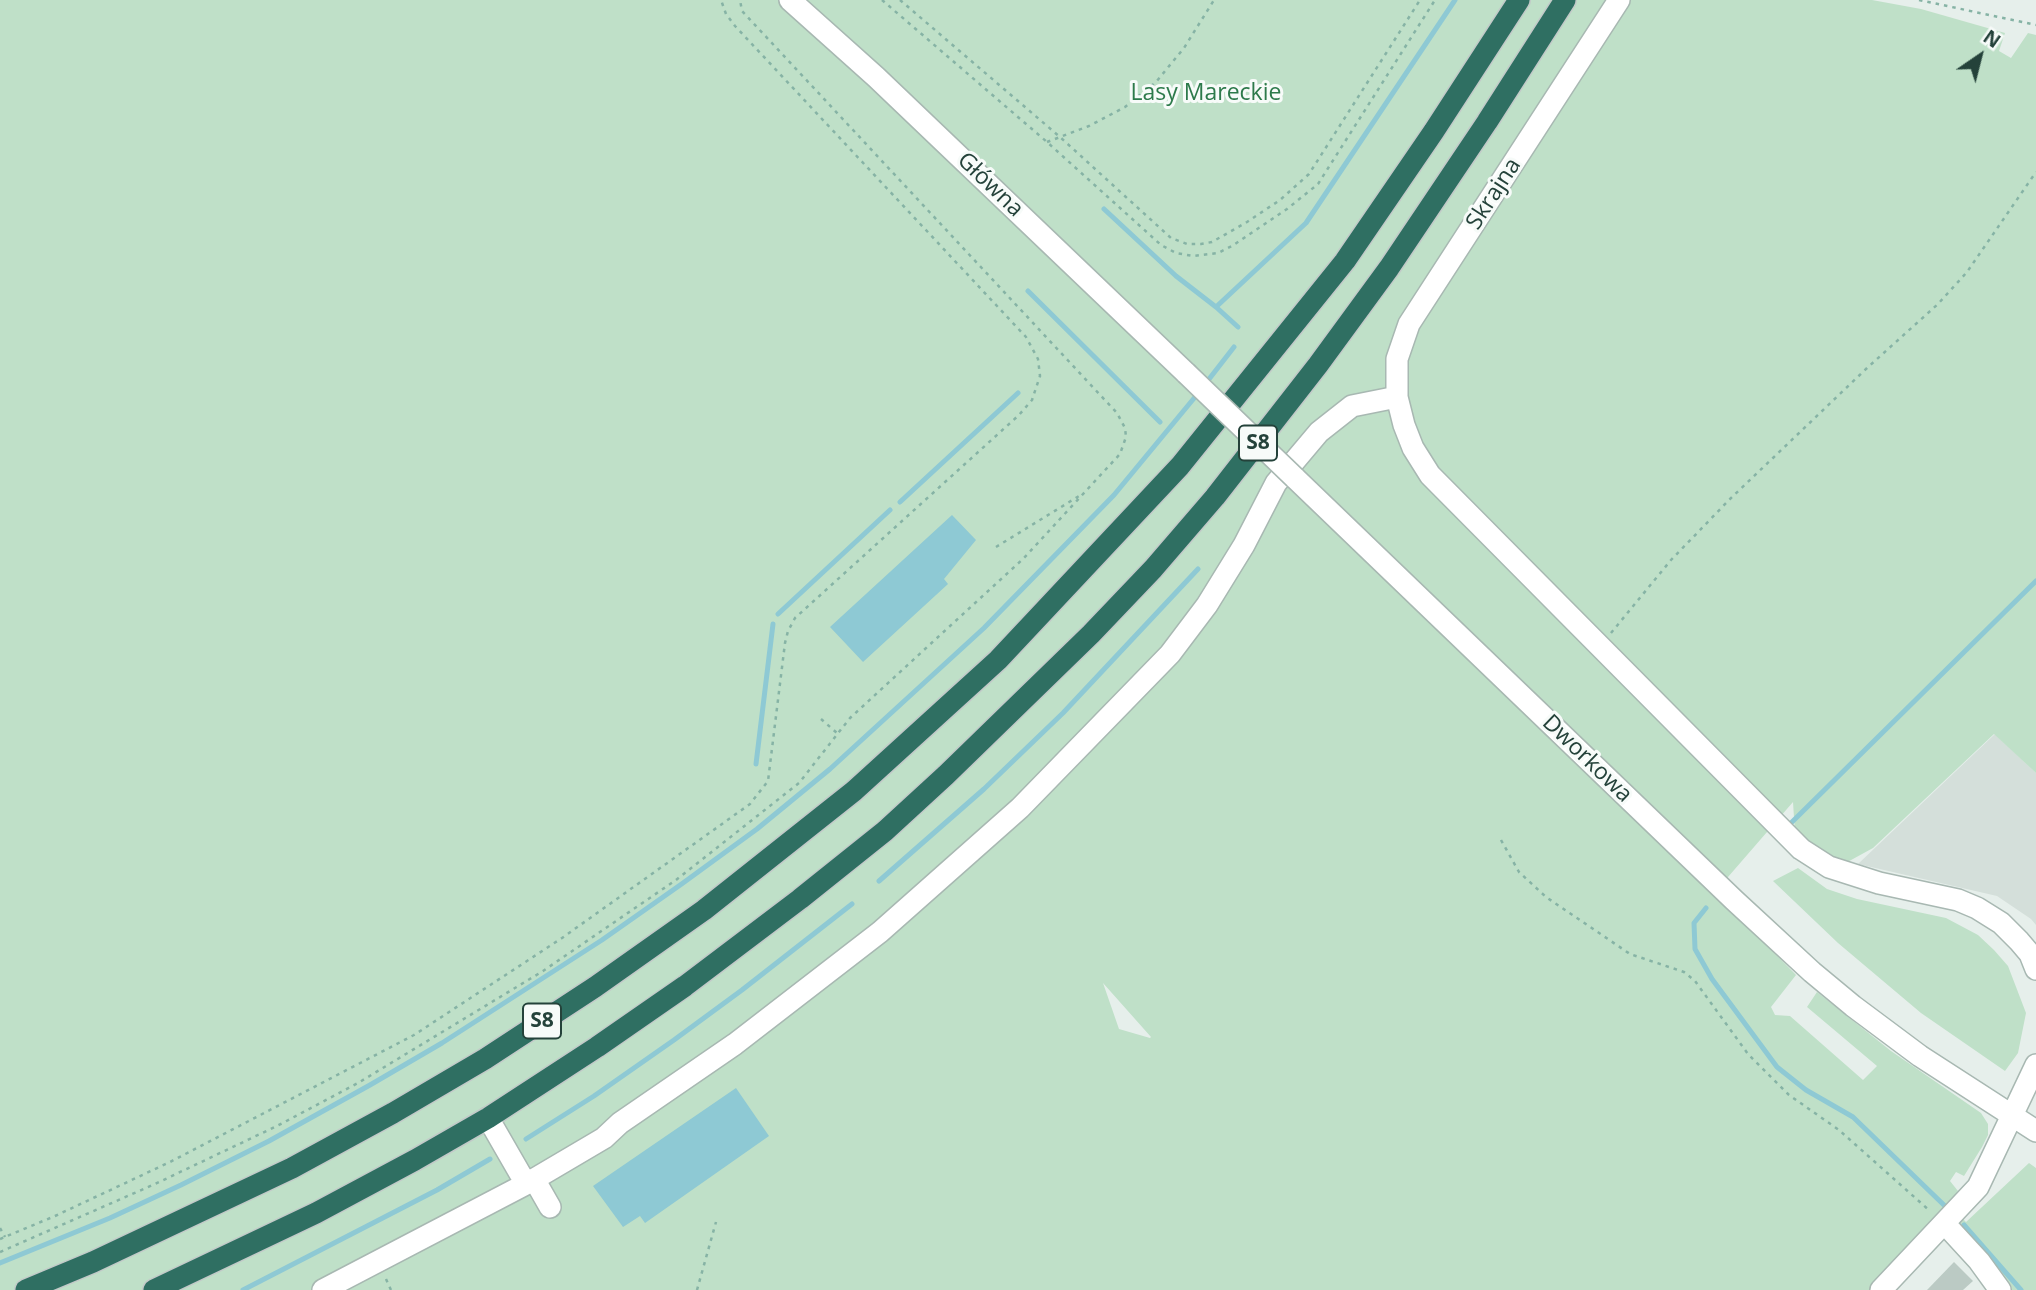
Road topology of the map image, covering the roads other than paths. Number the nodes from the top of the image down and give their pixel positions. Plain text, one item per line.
1 (790, 0) edge
2 (1519, 0) edge
3 (1565, 0) edge
4 (1619, 0) edge
5 (1186, 373) joint
6 (1397, 397) junction
7 (2036, 969) edge
8 (2036, 1065) edge
9 (2013, 1116) junction
10 (488, 1118) junction
11 (2036, 1130) edge
12 (530, 1181) junction
13 (550, 1207) dead end
14 (1945, 1224) junction
15 (26, 1290) edge
16 (154, 1290) edge
17 (323, 1290) edge
18 (1881, 1290) edge
19 (2000, 1290) edge

1 - 5 street, Główna
2 - 15 highway, S8
3 - 10 highway, S8
4 - 6 street, Skrajna
5 - 9 street, Dworkowa, bridge
6 - 7 street
6 - 12 street
8 - 9 street
9 - 11 street, Dworkowa
9 - 14 street
10 - 12 street
10 - 16 highway, S8
12 - 13 street
12 - 17 street
14 - 18 street
14 - 19 street

